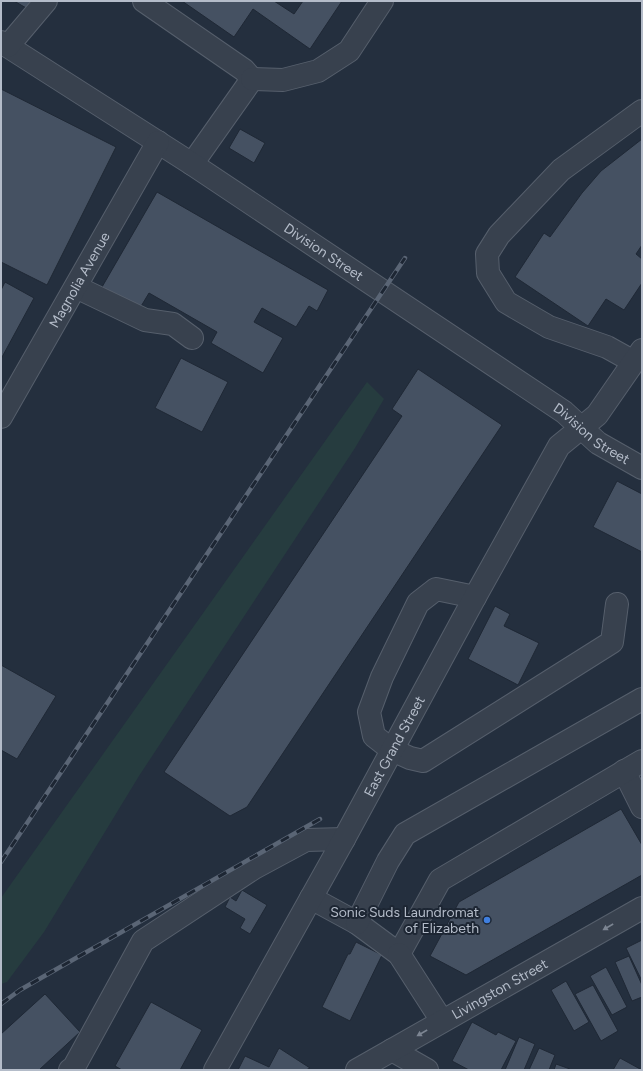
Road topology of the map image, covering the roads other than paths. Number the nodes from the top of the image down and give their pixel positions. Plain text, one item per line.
1 (46, 1) edge
2 (144, 1) edge
3 (382, 1) edge
4 (5, 44) edge
5 (252, 79) junction
6 (642, 111) edge
7 (158, 142) junction
8 (192, 164) junction
9 (76, 288) junction
10 (192, 338) dead end
11 (637, 360) edge
12 (1, 417) edge
13 (581, 428) junction
14 (642, 468) edge
15 (475, 597) junction
16 (617, 604) dead end
17 (642, 699) edge
18 (392, 750) junction
19 (642, 761) edge
20 (624, 771) junction
21 (642, 807) edge
22 (344, 839) junction
23 (311, 898) junction
24 (642, 908) edge
25 (357, 923) junction
26 (400, 954) junction
27 (442, 1022) junction
28 (392, 1050) junction
29 (70, 1070) edge
30 (215, 1070) edge
31 (356, 1070) edge
32 (427, 1070) edge

1 - 4 street
2 - 5 street
3 - 5 street
4 - 7 street, Division Street
5 - 8 street
6 - 11 street
7 - 8 street, Division Street
7 - 9 street, Magnolia Avenue
8 - 13 street, Division Street
9 - 10 street
9 - 12 street, Magnolia Avenue
11 - 13 street, East Grand Street
13 - 14 street, Division Street
13 - 15 street, East Grand Street
15 - 18 street, East Grand Street
15 - 18 street
16 - 18 street
17 - 25 street
18 - 22 street, East Grand Street
19 - 20 street
20 - 21 street
20 - 26 street
22 - 23 street, East Grand Street
22 - 29 street
23 - 25 street
23 - 30 street, East Grand Street
24 -> 27 street, Livingston Street
25 - 26 street
26 - 27 street
27 -> 28 street, Livingston Street
28 - 31 street, Livingston Street
28 - 32 street

